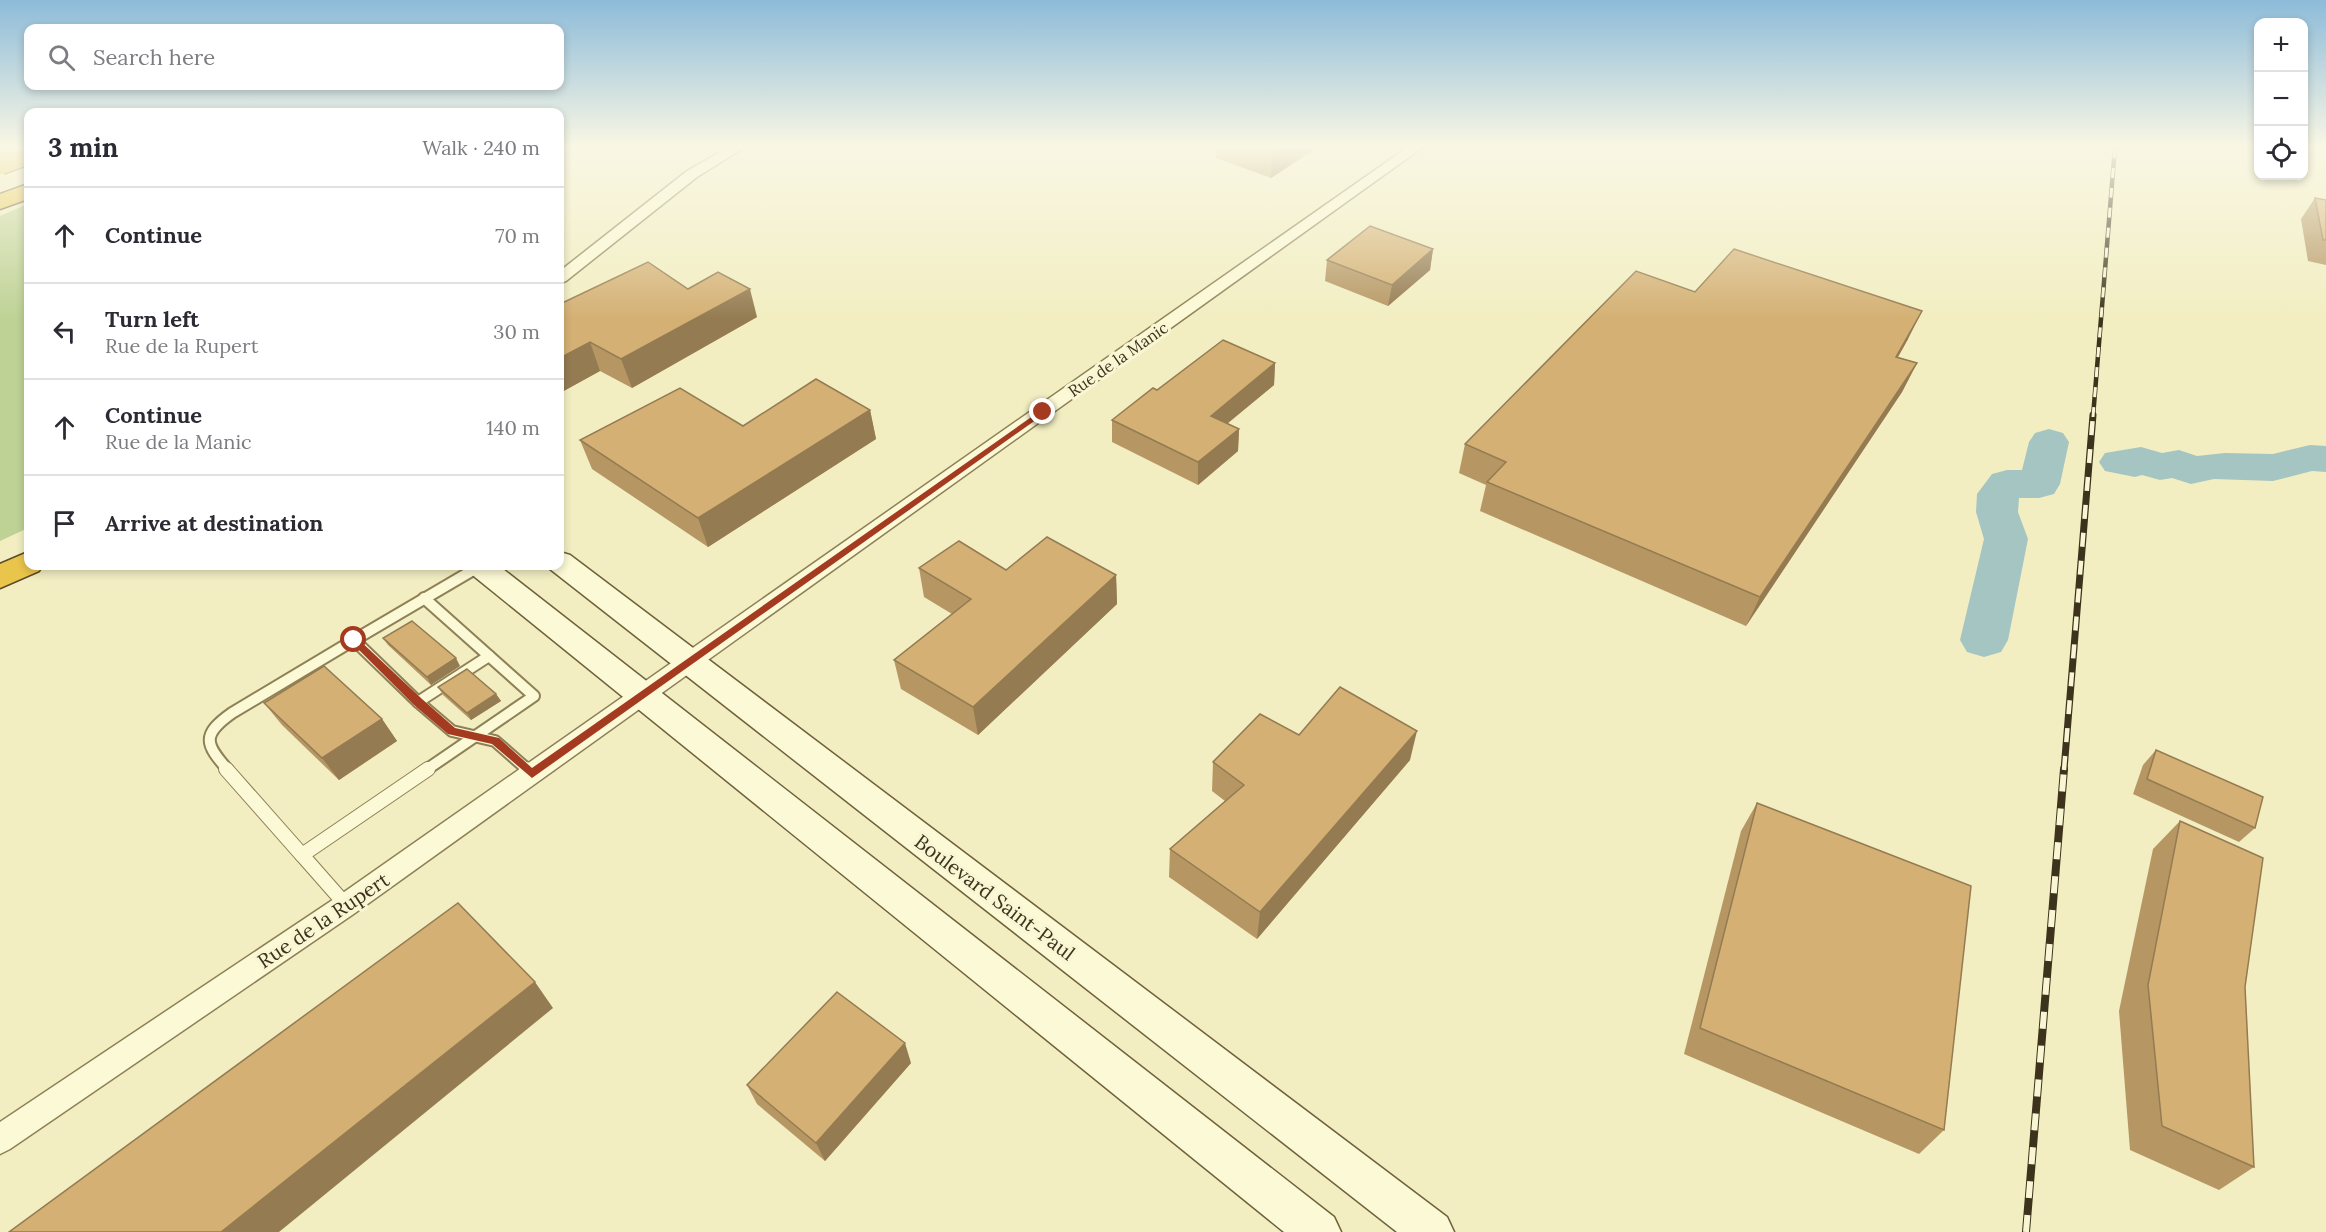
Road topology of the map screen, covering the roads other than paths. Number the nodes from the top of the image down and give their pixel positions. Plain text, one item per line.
1 (653, 204) edge
2 (1335, 204) edge
3 (564, 275) edge
4 (24, 545) edge
5 (0, 558) edge
6 (24, 564) edge
7 (564, 565) edge
8 (473, 570) edge
9 (485, 570) edge
10 (0, 577) edge
11 (424, 598) junction
12 (354, 640) junction
13 (489, 656) junction
14 (690, 662) junction
15 (643, 696) junction
16 (418, 702) junction
17 (475, 736) junction
18 (532, 774) junction
19 (302, 855) junction
20 (346, 905) junction
21 (0, 1140) edge
22 (1319, 1232) edge
23 (1432, 1232) edge

1 - 3 street
2 - 14 street, Rue de la Manic
4 - 5 highway
6 - 10 highway
7 - 14 main road, Boulevard Saint-Paul
8 - 11 lane
9 - 15 main road
11 - 12 lane
11 - 13 lane
12 - 16 lane
12 - 19 lane
13 - 16 lane
13 - 17 lane
14 - 15 street, Rue de la Manic
14 - 23 main road, Boulevard Saint-Paul
15 - 18 street, Rue de la Rupert
15 - 22 main road
16 - 17 lane
17 - 18 lane
17 - 19 lane
18 - 20 street, Rue de la Rupert
19 - 20 lane
20 - 21 street, Rue de la Rupert

